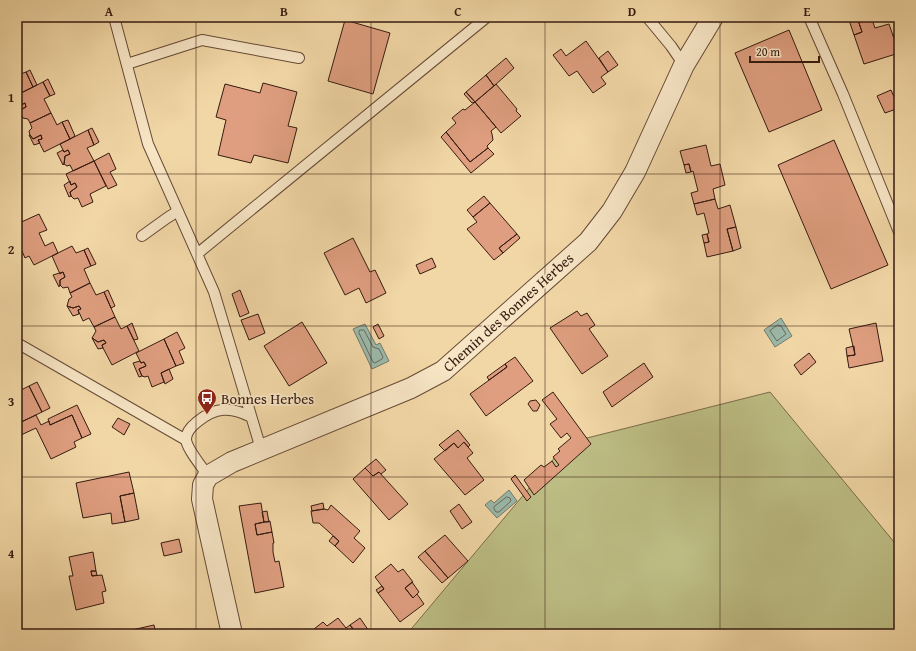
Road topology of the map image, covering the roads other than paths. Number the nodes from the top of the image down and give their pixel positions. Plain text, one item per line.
1 (112, 17) edge
2 (487, 17) edge
3 (646, 17) edge
4 (713, 17) edge
5 (809, 17) edge
6 (299, 58) dead end
7 (127, 64) junction
8 (684, 64) junction
9 (178, 211) junction
10 (899, 232) edge
11 (142, 236) dead end
12 (197, 254) junction
13 (17, 343) edge
14 (251, 417) junction
15 (186, 440) junction
16 (261, 449) junction
17 (208, 476) junction
18 (232, 634) edge

1 - 7 lane
2 - 12 lane
3 - 8 lane
4 - 8 street, Chemin des Bonnes Herbes
5 - 10 lane
6 - 7 lane
7 - 9 lane
8 - 16 street, Chemin des Bonnes Herbes
9 - 11 lane
9 - 12 lane
12 - 14 lane
13 - 15 lane
14 - 15 lane
14 - 16 lane
15 - 17 lane
16 - 17 street, Chemin des Bonnes Herbes
17 - 18 street

